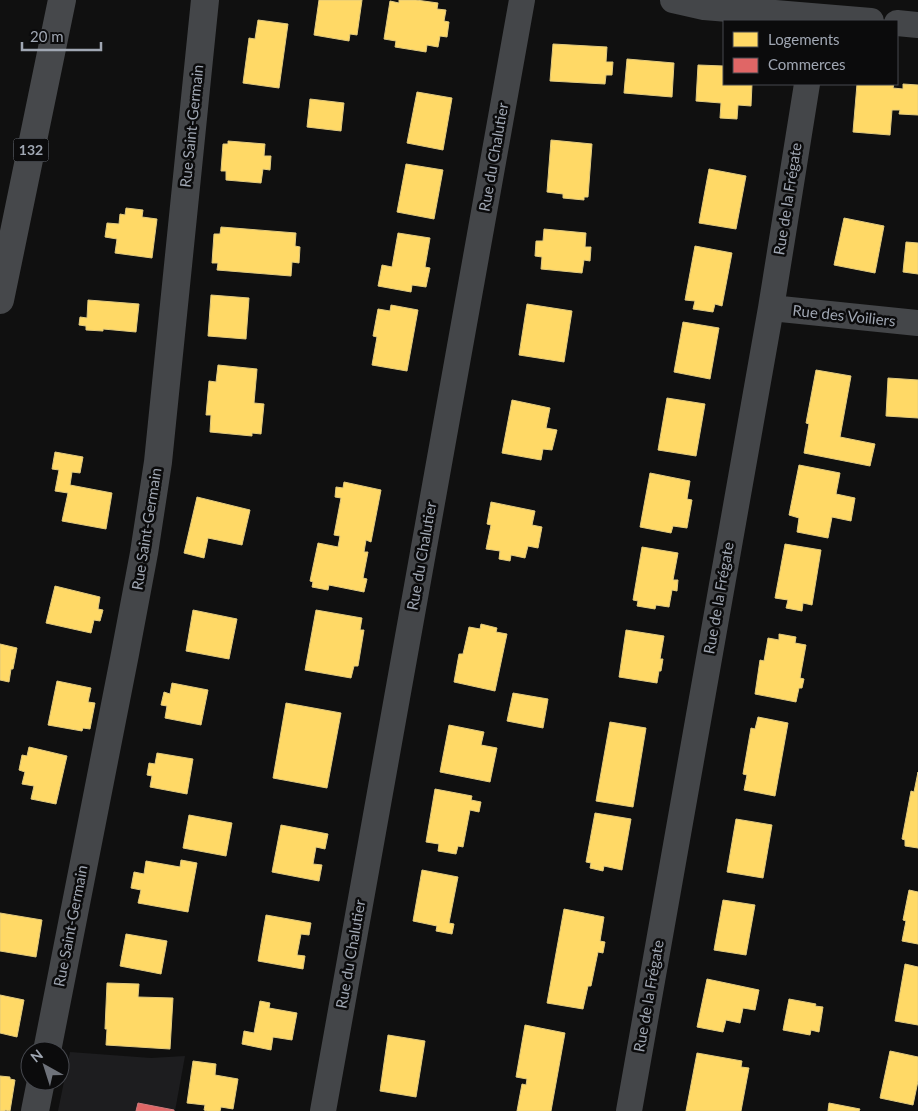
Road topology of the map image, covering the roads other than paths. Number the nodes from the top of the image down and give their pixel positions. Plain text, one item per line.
1 (62, 0) edge
2 (205, 0) edge
3 (522, 0) edge
4 (673, 0) edge
5 (817, 19) edge
6 (844, 20) edge
7 (898, 23) edge
8 (918, 25) edge
9 (807, 85) edge
10 (0, 300) edge
11 (771, 308) junction
12 (918, 323) edge
13 (49, 1041) edge
14 (39, 1091) edge
15 (35, 1111) edge
16 (323, 1111) edge
17 (629, 1111) edge

1 - 10 main road, 132
2 - 13 street, Rue Saint-Germain
3 - 16 street, Rue du Chalutier
4 - 5 street
5 - 6 street
7 - 8 street
9 - 11 street, Rue de la Frégate
11 - 12 street, Rue des Voiliers
11 - 17 street, Rue de la Frégate
14 - 15 street

